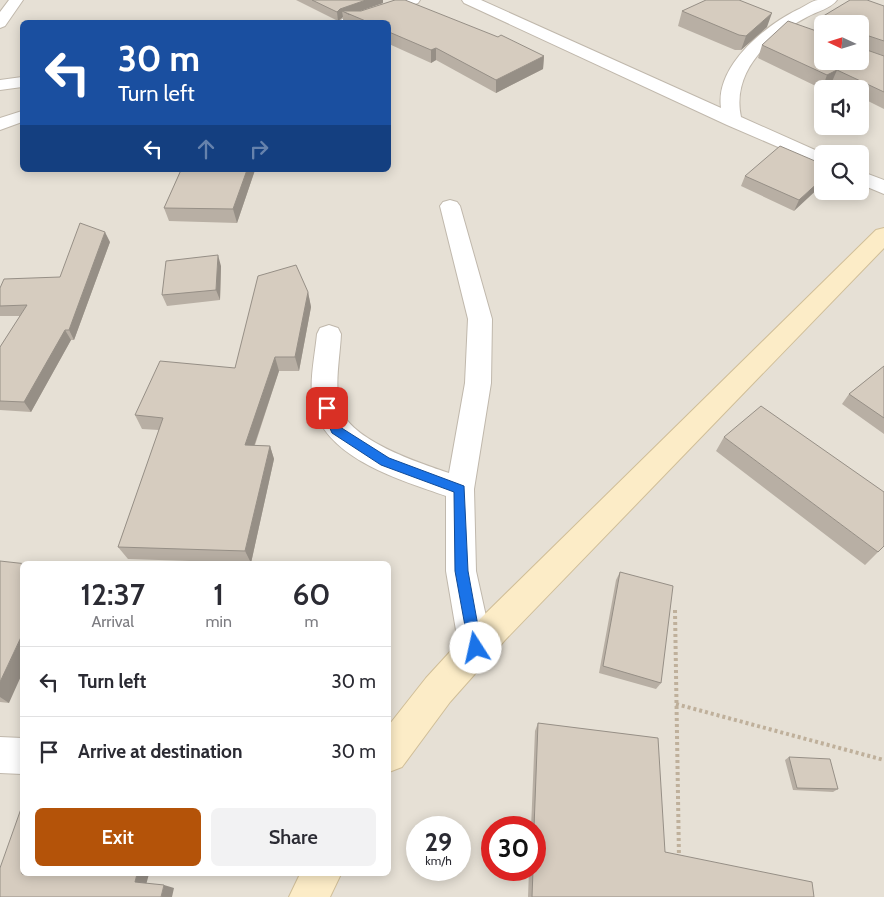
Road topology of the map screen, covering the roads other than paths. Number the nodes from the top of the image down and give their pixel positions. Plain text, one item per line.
1 (16, 0) edge
2 (412, 0) edge
3 (469, 0) edge
4 (830, 0) edge
5 (353, 20) edge
6 (0, 23) edge
7 (783, 25) junction
8 (799, 31) edge
9 (20, 82) edge
10 (0, 85) edge
11 (20, 117) edge
12 (734, 121) junction
13 (0, 124) edge
14 (814, 156) edge
15 (869, 181) edge
16 (884, 188) edge
17 (450, 206) dead end
18 (884, 235) edge
19 (329, 334) dead end
20 (460, 489) junction
21 (476, 648) junction
22 (391, 751) edge
23 (0, 755) edge
24 (20, 756) edge
25 (320, 876) edge
26 (309, 897) edge

1 - 6 street
2 - 5 street
3 - 12 street
4 - 7 street
7 - 8 street
7 - 12 street
9 - 10 street
11 - 13 street
12 - 14 street
15 - 16 street
17 - 20 street
18 - 21 street
19 - 20 street
20 - 21 street
21 - 22 street
23 - 24 street
25 - 26 street

